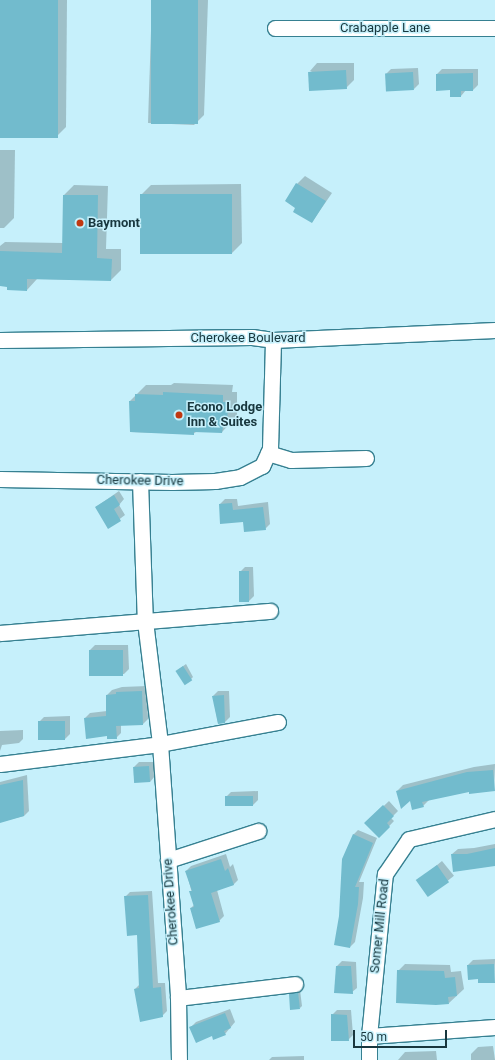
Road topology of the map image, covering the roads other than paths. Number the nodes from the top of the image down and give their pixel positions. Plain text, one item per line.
1 (275, 28) dead end
2 (495, 28) edge
3 (495, 330) edge
4 (0, 340) edge
5 (273, 340) junction
6 (268, 453) junction
7 (366, 458) dead end
8 (0, 479) edge
9 (140, 481) junction
10 (270, 611) dead end
11 (145, 621) junction
12 (0, 633) edge
13 (278, 722) dead end
14 (160, 744) junction
15 (0, 764) edge
16 (495, 819) edge
17 (258, 831) dead end
18 (168, 860) junction
19 (295, 984) dead end
20 (178, 998) junction
21 (495, 1028) edge
22 (369, 1036) junction
23 (179, 1060) edge
24 (369, 1060) edge

1 - 2 street, Crabapple Lane
3 - 5 street, Cherokee Boulevard
4 - 5 street, Cherokee Boulevard
5 - 6 street
6 - 7 street
6 - 9 street, Cherokee Drive
8 - 9 street, Cherokee Drive
9 - 11 street, Cherokee Drive
10 - 11 street
11 - 12 street
11 - 14 street, Cherokee Drive
13 - 14 street
14 - 15 street
14 - 18 street, Cherokee Drive
16 - 22 street, Somer Mill Road
17 - 18 street
18 - 20 street, Cherokee Drive
19 - 20 street
20 - 23 street, Cherokee Drive
21 - 22 street
22 - 24 street, Somer Mill Road

